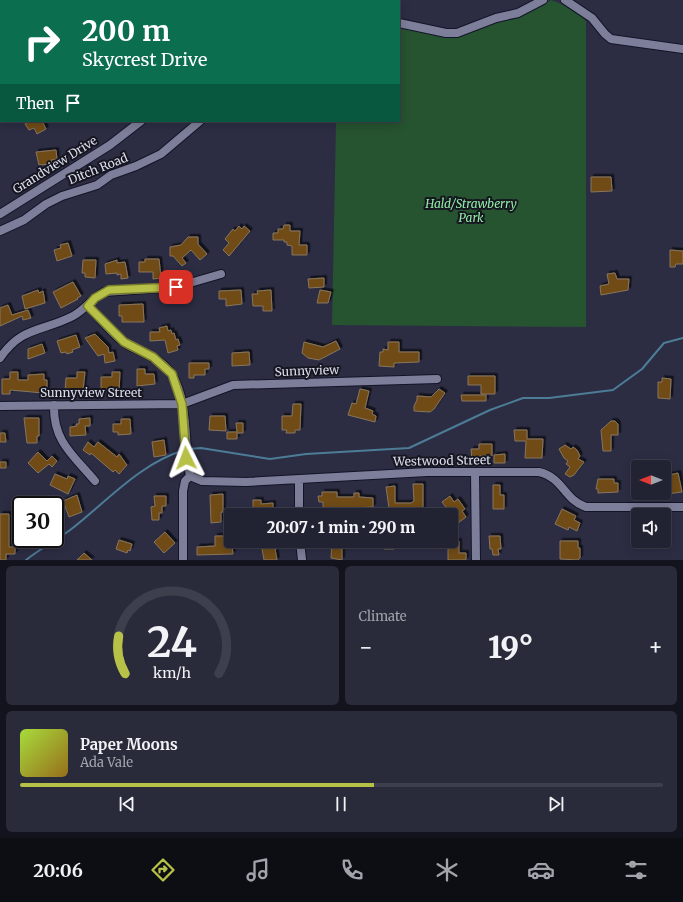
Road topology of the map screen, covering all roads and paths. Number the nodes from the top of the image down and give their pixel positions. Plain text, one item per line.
1 (543, 0) edge
2 (565, 0) edge
3 (400, 23) edge
4 (683, 49) edge
5 (140, 122) edge
6 (199, 122) edge
7 (0, 214) edge
8 (0, 231) edge
9 (221, 274) dead end
10 (88, 306) junction
11 (0, 358) edge
12 (437, 379) dead end
13 (182, 404) junction
14 (54, 405) junction
15 (0, 406) edge
16 (475, 472) junction
17 (190, 476) junction
18 (299, 480) junction
19 (95, 481) dead end
20 (683, 506) edge
21 (299, 508) edge
22 (301, 548) edge
23 (183, 560) edge
24 (302, 560) edge
25 (476, 560) edge

1 - 3 street
2 - 4 street
5 - 7 street, Grandview Drive
6 - 8 street, Ditch Road
9 - 10 street
10 - 11 street
10 - 13 street
12 - 13 street, Sunnyview
13 - 14 street, Sunnyview Street
13 - 17 street
14 - 15 street, Sunnyview Street
14 - 19 street
16 - 18 street, Westwood Street
16 - 20 street, Westwood Street
16 - 25 street
17 - 18 street, Westwood Street
17 - 23 street
18 - 21 street
22 - 24 street

